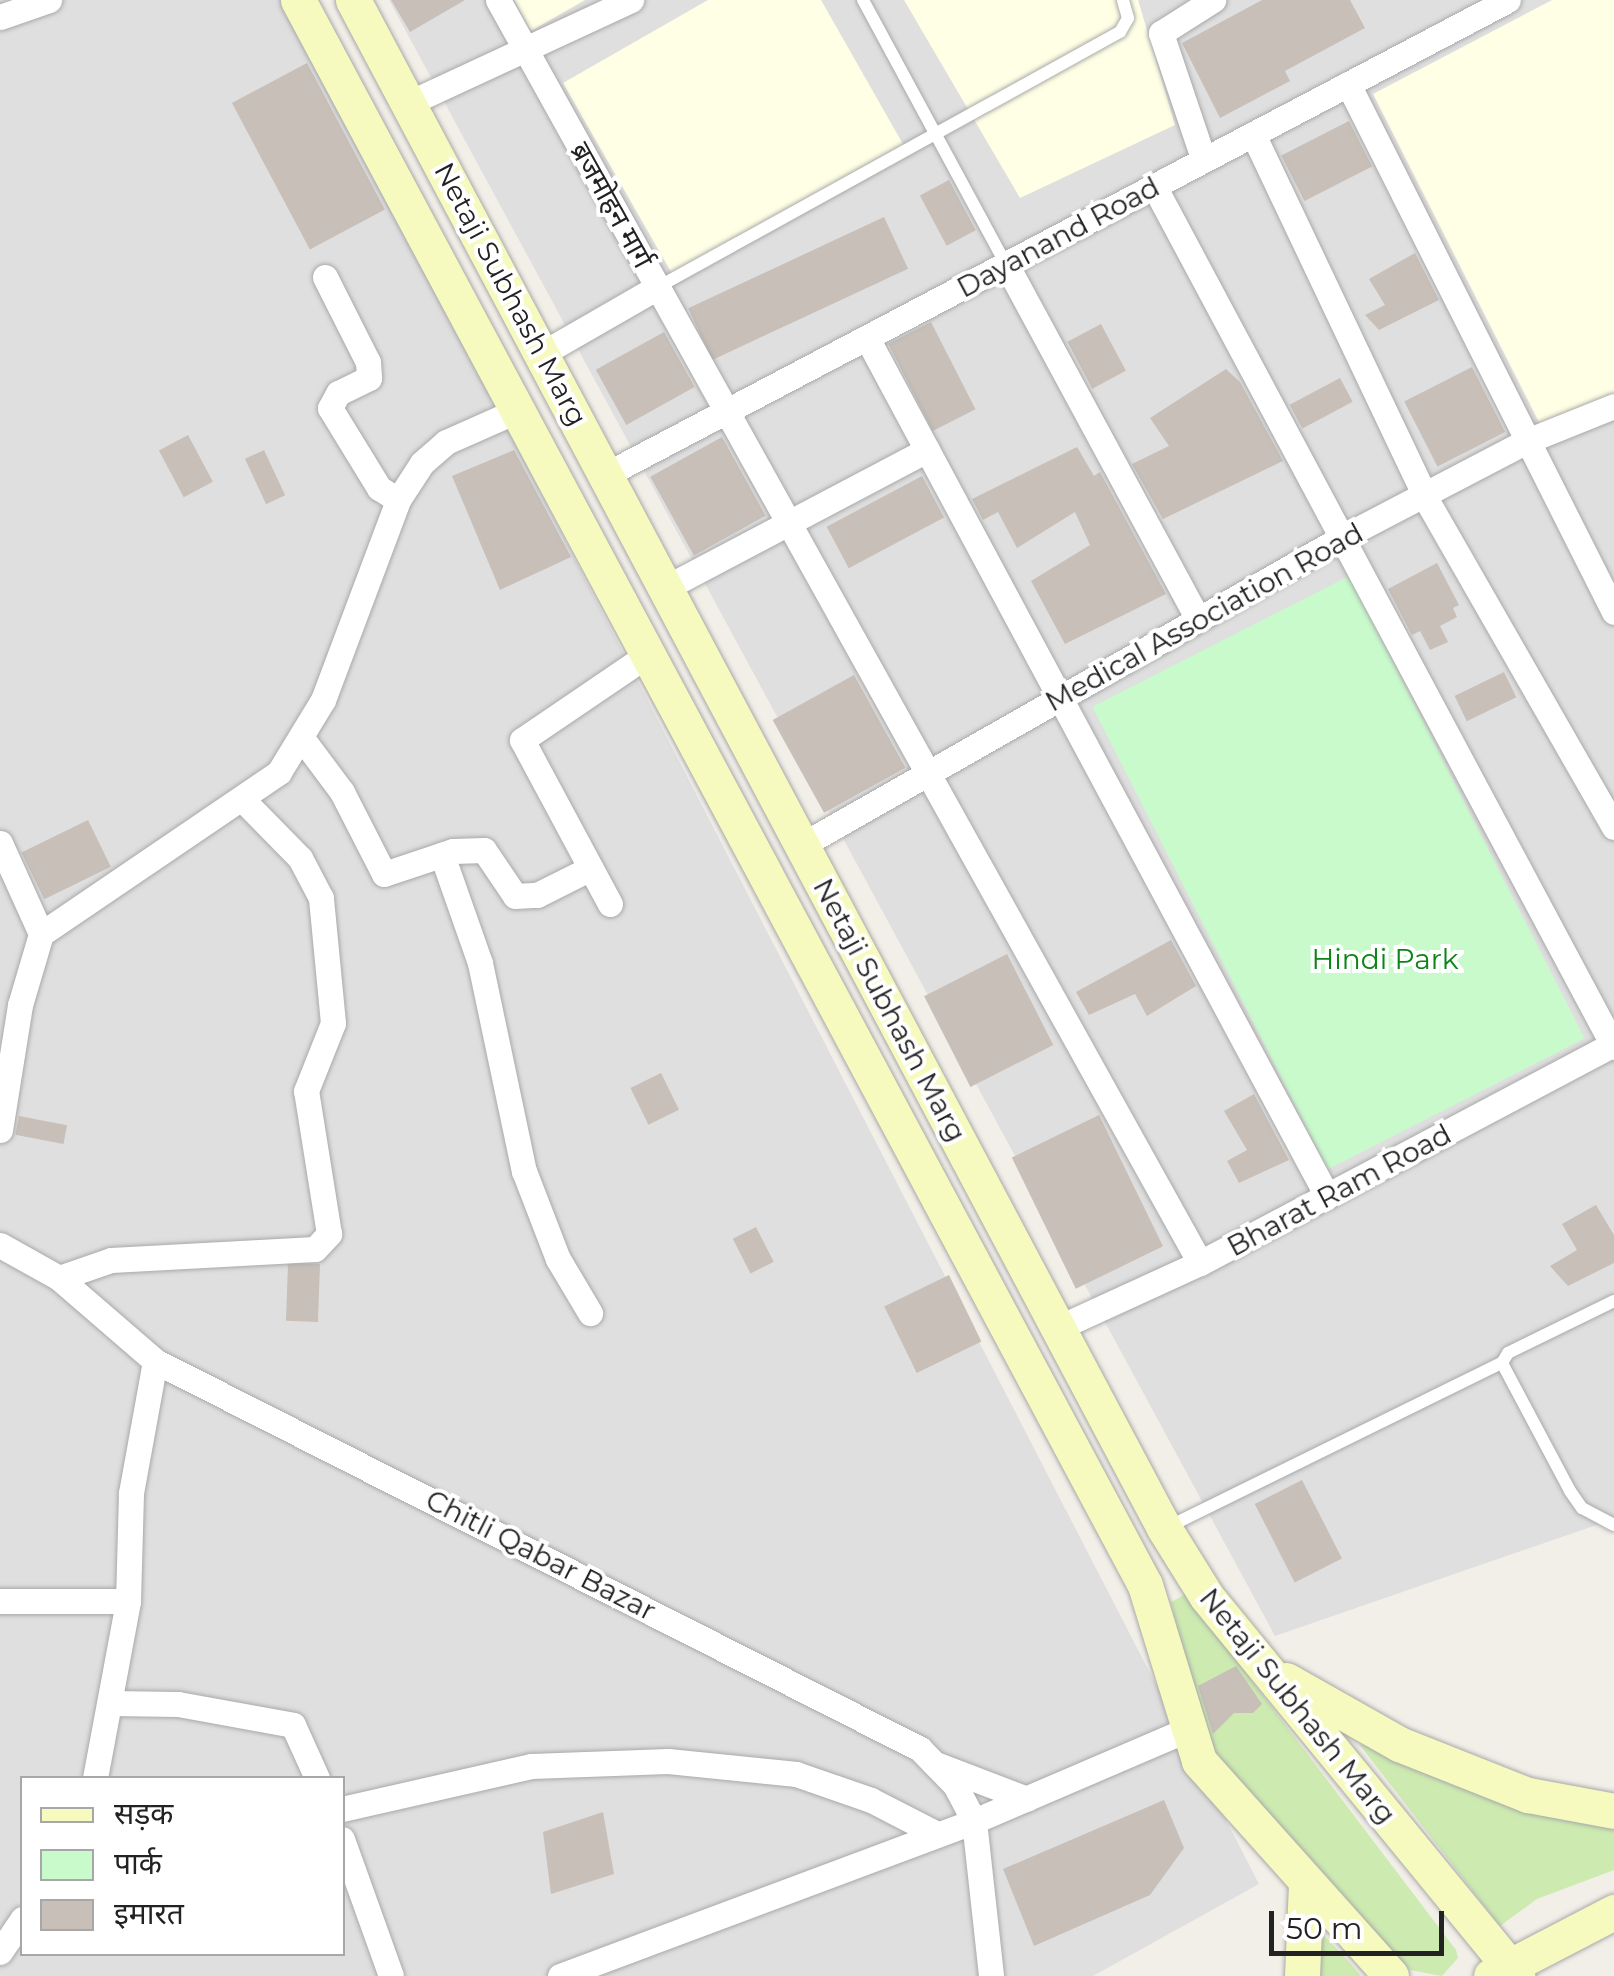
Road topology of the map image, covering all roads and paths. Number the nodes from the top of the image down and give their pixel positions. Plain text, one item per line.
1 (49, 0) edge
2 (298, 0) edge
3 (354, 0) edge
4 (498, 0) edge
5 (631, 0) edge
6 (863, 0) edge
7 (1123, 0) edge
8 (1213, 0) edge
9 (1508, 0) edge
10 (0, 17) edge
11 (527, 52) junction
12 (1348, 84) junction
13 (409, 103) junction
14 (935, 134) junction
15 (1254, 134) junction
16 (1203, 158) junction
17 (1154, 186) junction
18 (1006, 264) junction
19 (325, 277) dead end
20 (658, 287) junction
21 (866, 338) junction
22 (542, 353) junction
23 (1614, 406) edge
24 (727, 410) junction
25 (516, 412) junction
26 (1527, 441) junction
27 (927, 450) junction
28 (607, 474) junction
29 (1426, 499) junction
30 (398, 500) junction
31 (792, 520) junction
32 (1343, 537) junction
33 (667, 587) junction
34 (1614, 612) edge
35 (1198, 617) junction
36 (647, 656) junction
37 (1062, 694) junction
38 (304, 741) junction
39 (928, 770) junction
40 (244, 801) junction
41 (1614, 827) edge
42 (0, 844) edge
43 (802, 844) junction
44 (442, 855) junction
45 (590, 868) junction
46 (610, 904) dead end
47 (41, 934) junction
48 (1614, 1045) edge
49 (0, 1130) edge
50 (1327, 1196) junction
51 (0, 1245) edge
52 (1200, 1262) junction
53 (59, 1278) junction
54 (1614, 1301) edge
55 (590, 1313) dead end
56 (1060, 1328) junction
57 (155, 1361) junction
58 (1502, 1363) junction
59 (1614, 1525) edge
60 (1164, 1528) junction
61 (0, 1601) edge
62 (128, 1601) junction
63 (1272, 1672) junction
64 (111, 1703) junction
65 (1186, 1730) junction
66 (938, 1765) junction
67 (95, 1776) edge
68 (316, 1776) edge
69 (1027, 1799) junction
70 (345, 1808) edge
71 (1614, 1811) edge
72 (974, 1821) junction
73 (938, 1834) junction
74 (345, 1847) edge
75 (1306, 1884) junction
76 (1614, 1912) edge
77 (20, 1923) edge
78 (0, 1952) edge
79 (1505, 1972) edge
80 (391, 1976) edge
81 (560, 1976) edge
82 (991, 1976) edge
83 (1302, 1976) edge
84 (1391, 1976) edge

1 - 10 street
2 - 25 main road, Netaji Subhash Marg
3 - 13 main road, Netaji Subhash Marg
4 - 11 street, ब्रजमोहन मार्ग
5 - 11 street
6 - 14 lane
7 - 14 lane
8 - 16 street
9 - 12 street, Dayanand Road
11 - 13 street
11 - 20 street, ब्रजमोहन मार्ग
12 - 15 street, Dayanand Road
12 - 26 street
13 - 22 main road, Netaji Subhash Marg
14 - 18 lane
14 - 20 lane
15 - 16 street, Dayanand Road
15 - 29 street
16 - 17 street, Dayanand Road
17 - 18 street, Dayanand Road
17 - 32 street
18 - 21 street, Dayanand Road
18 - 35 street
19 - 30 street
20 - 22 street
20 - 24 street, ब्रजमोहन मार्ग
21 - 24 street, Dayanand Road
21 - 27 street
22 - 28 main road, Netaji Subhash Marg
23 - 26 street, Medical Association Road
24 - 28 street, Dayanand Road
24 - 31 street, ब्रजमोहन मार्ग
25 - 30 street
25 - 36 main road, Netaji Subhash Marg
26 - 29 street, Medical Association Road
26 - 34 street
27 - 31 street
27 - 37 street
28 - 33 main road, Netaji Subhash Marg
29 - 32 street, Medical Association Road
29 - 41 street
30 - 38 street
31 - 33 street
31 - 39 street, ब्रजमोहन मार्ग
32 - 35 street, Medical Association Road
32 - 48 street
33 - 43 main road, Netaji Subhash Marg
35 - 37 street, Medical Association Road
36 - 45 street
36 - 65 main road, Netaji Subhash Marg
37 - 39 street, Medical Association Road
37 - 50 street
38 - 40 street
38 - 44 street
39 - 43 street, Medical Association Road
39 - 52 street, ब्रजमोहन मार्ग
40 - 47 street
40 - 53 street
42 - 47 street
43 - 56 main road, Netaji Subhash Marg
44 - 45 street
44 - 55 street
45 - 46 street
47 - 49 street
48 - 50 street, Bharat Ram Road
50 - 52 street, Bharat Ram Road
51 - 53 street, Chitli Qabar Bazar
52 - 56 street, Bharat Ram Road
53 - 57 street, Chitli Qabar Bazar
54 - 58 lane
56 - 60 main road, Netaji Subhash Marg
57 - 62 street
57 - 66 street, Chitli Qabar Bazar
58 - 59 lane
58 - 60 lane
60 - 63 main road, Netaji Subhash Marg
61 - 62 street
62 - 64 street
63 - 71 main road
63 - 79 main road, Netaji Subhash Marg
64 - 67 street
64 - 68 street
65 - 69 street
65 - 75 main road, Netaji Subhash Marg
66 - 69 street
66 - 72 street, Chitli Qabar Bazar
69 - 72 street
70 - 73 street
72 - 73 street
72 - 82 street, Chitli Qabar Bazar
73 - 81 street
74 - 80 street
75 - 83 main road
75 - 84 main road, Netaji Subhash Marg
76 - 79 main road
77 - 78 street

